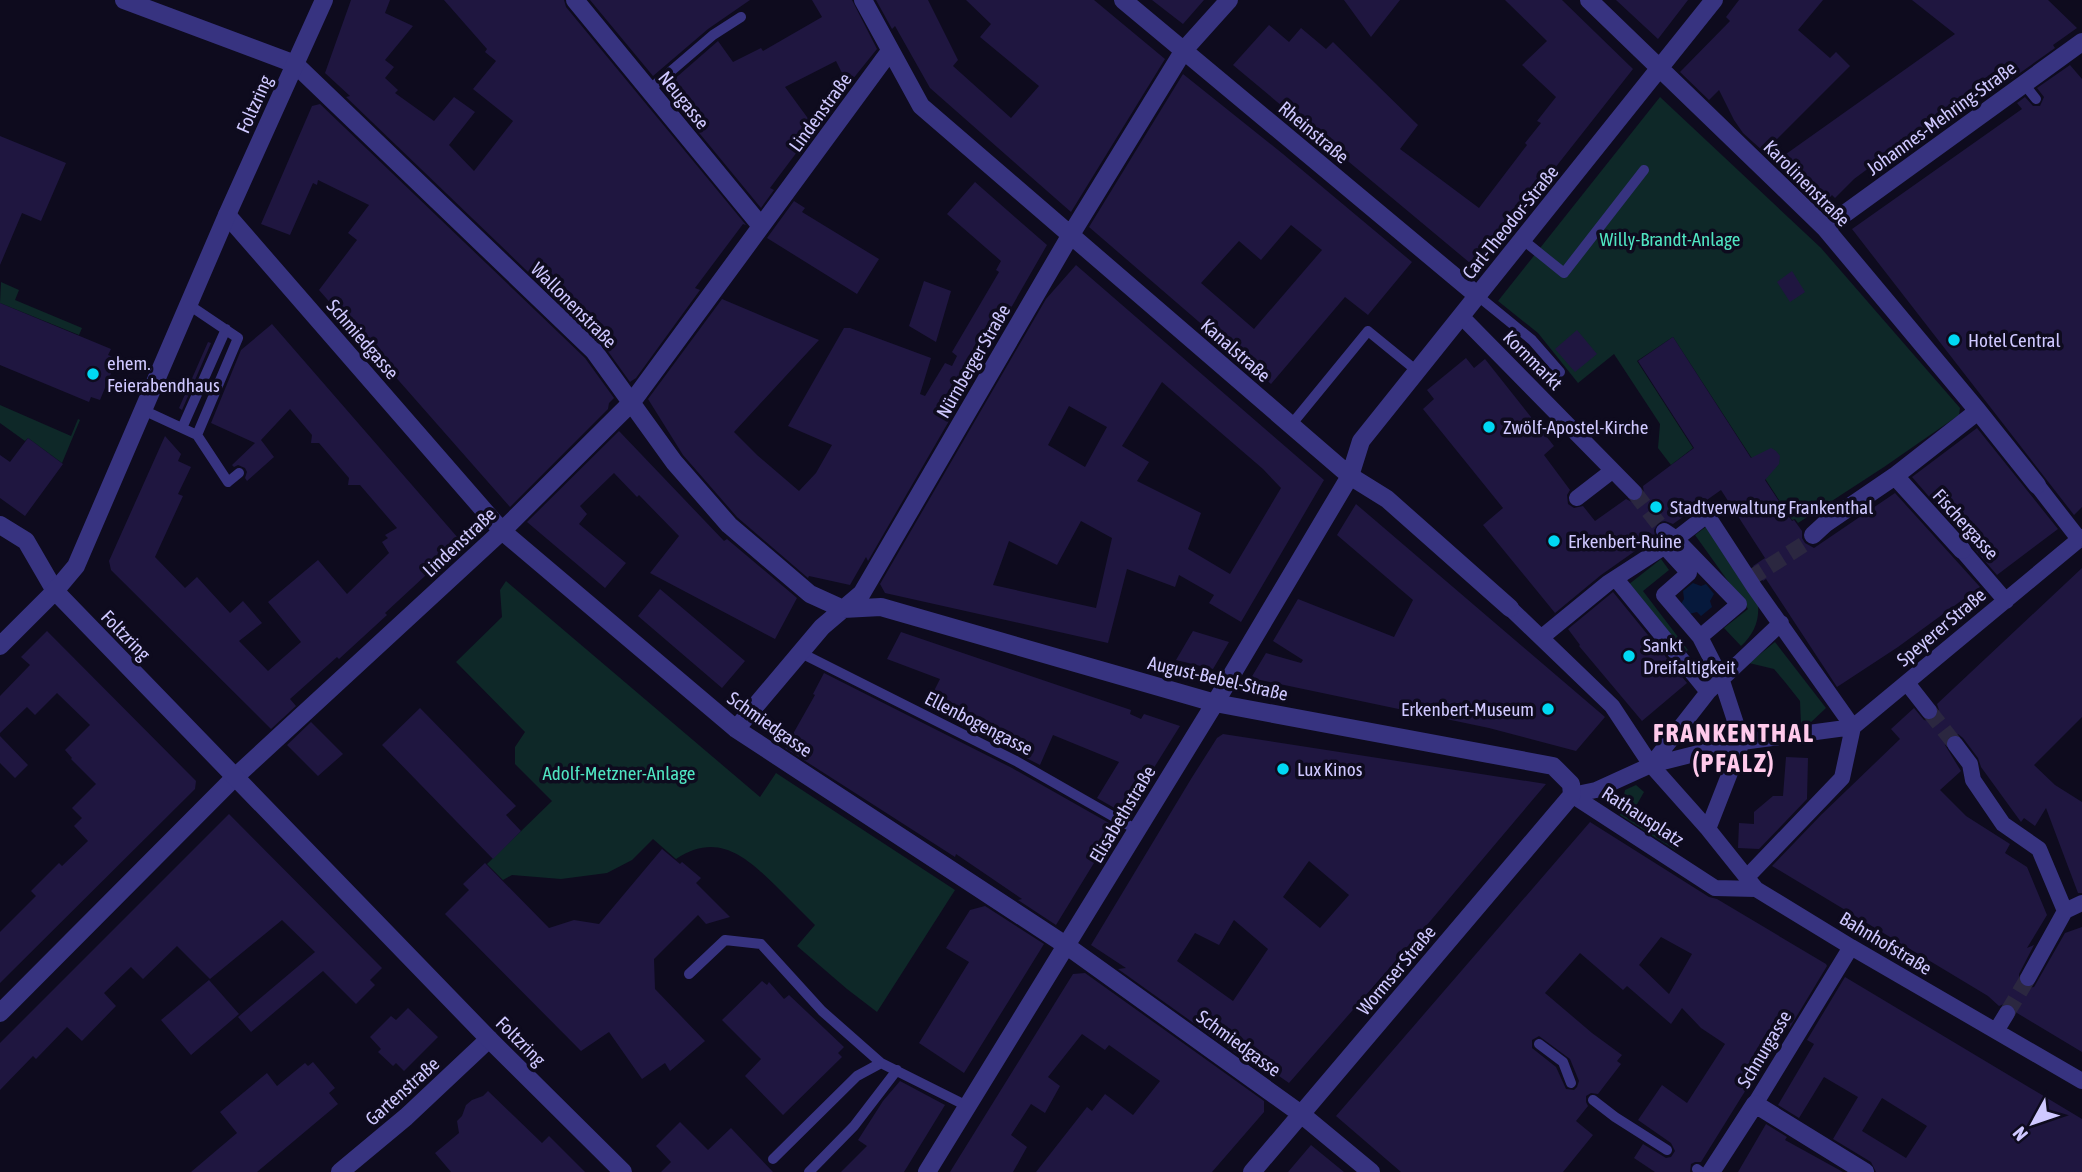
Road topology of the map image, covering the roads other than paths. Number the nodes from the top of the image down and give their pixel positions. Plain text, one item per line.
1 (124, 0) edge
2 (324, 0) edge
3 (575, 0) edge
4 (863, 0) edge
5 (1124, 0) edge
6 (1229, 0) edge
7 (1589, 0) edge
8 (1714, 0) edge
9 (741, 17) dead end
10 (2082, 42) edge
11 (1184, 50) junction
12 (890, 51) junction
13 (295, 64) junction
14 (1659, 68) junction
15 (2024, 84) junction
16 (649, 90) junction
17 (2036, 99) dead end
18 (1644, 170) dead end
19 (227, 215) junction
20 (761, 226) junction
21 (1825, 228) junction
22 (1070, 236) junction
23 (1524, 240) junction
24 (1478, 296) junction
25 (189, 305) junction
26 (1462, 317) junction
27 (226, 329) junction
28 (1417, 371) junction
29 (1560, 372) dead end
30 (632, 402) junction
31 (143, 411) junction
32 (1978, 411) junction
33 (1291, 425) junction
34 (182, 428) junction
35 (197, 435) junction
36 (1612, 471) junction
37 (239, 472) dead end
38 (1350, 476) junction
39 (1895, 476) junction
40 (2037, 485) joint
41 (1634, 492) tunnel mouth
42 (1577, 498) dead end
43 (0, 525) edge
44 (502, 531) junction
45 (1670, 535) junction
46 (1810, 539) tunnel mouth
47 (2079, 545) edge
48 (1962, 550) joint
49 (1612, 581) junction
50 (55, 591) junction
51 (2006, 601) junction
52 (1510, 608) joint
53 (843, 609) junction
54 (1781, 623) junction
55 (1542, 637) junction
56 (1700, 637) junction
57 (0, 646) edge
58 (801, 653) junction
59 (1721, 678) junction
60 (1907, 683) junction
61 (1708, 692) junction
62 (1215, 703) junction
63 (1612, 706) joint
64 (1930, 711) tunnel mouth
65 (1856, 725) junction
66 (736, 729) junction
67 (1742, 742) junction
68 (1955, 744) tunnel mouth
69 (1651, 765) junction
70 (234, 778) junction
71 (1572, 795) junction
72 (1708, 829) junction
73 (1137, 830) junction
74 (1751, 883) junction
75 (2082, 903) edge
76 (2065, 911) junction
77 (1067, 946) junction
78 (1851, 947) junction
79 (689, 974) dead end
80 (2028, 978) tunnel mouth
81 (0, 1013) edge
82 (2007, 1013) tunnel mouth
83 (1996, 1031) junction
84 (489, 1039) junction
85 (1539, 1044) dead end
86 (881, 1063) junction
87 (897, 1070) junction
88 (2082, 1081) edge
89 (1571, 1083) dead end
90 (1593, 1100) dead end
91 (1755, 1104) junction
92 (967, 1106) junction
93 (1301, 1114) junction
94 (1667, 1150) dead end
95 (773, 1159) dead end
96 (1703, 1171) edge
97 (340, 1172) edge
98 (624, 1172) edge
99 (809, 1172) edge
100 (927, 1172) edge
101 (1252, 1172) edge
102 (1371, 1172) edge
103 (1865, 1172) edge

1 - 13 street
2 - 13 street, Foltzring
3 - 16 street, Neugasse
4 - 12 street, Kanalstraße
5 - 11 street, Rheinstraße
6 - 11 street, Nürnberger Straße
7 - 14 street, Karolinenstraße
8 - 14 street, Carl-Theodor-Straße
9 - 16 lane
10 - 15 street, Johannes-Mehring-Straße
11 - 22 street, Nürnberger Straße
11 - 24 street, Rheinstraße
12 - 20 street, Lindenstraße
12 - 22 street, Kanalstraße
13 - 19 street, Foltzring
13 - 30 street, Wallonenstraße
14 - 21 street, Karolinenstraße
14 - 23 street, Carl-Theodor-Straße
15 - 17 lane
15 - 21 street, Johannes-Mehring-Straße
16 - 20 street, Neugasse
18 - 23 lane
19 - 25 street, Foltzring
19 - 44 street, Schmiedgasse
20 - 30 street, Lindenstraße
21 - 32 street, Karolinenstraße
22 - 33 street, Kanalstraße
22 - 53 street, Nürnberger Straße
23 - 24 street, Carl-Theodor-Straße
24 - 26 street, Carl-Theodor-Straße
24 - 29 lane
25 - 27 lane
25 - 31 street, Foltzring
26 - 28 street, Carl-Theodor-Straße
26 - 36 street, Kornmarkt
27 - 34 lane
27 - 35 lane
28 - 33 lane
28 - 38 street, Carl-Theodor-Straße
30 - 44 street, Lindenstraße
30 - 53 street, Wallonenstraße
31 - 34 lane
31 - 50 street, Foltzring
32 - 39 street
32 - 40 street, Karolinenstraße
33 - 38 street, Kanalstraße
34 - 35 lane
35 - 37 lane
36 - 41 street, Kornmarkt
36 - 42 street
38 - 52 street, Kanalstraße
38 - 62 street, Elisabethstraße
39 - 46 street
39 - 48 street, Fischergasse
40 - 47 street, Karolinenstraße
43 - 50 street
44 - 66 street, Schmiedgasse
44 - 70 street, Lindenstraße
45 - 49 street
45 - 54 street
45 - 56 street
45 - 56 street
47 - 51 street, Speyerer Straße
48 - 51 street, Fischergasse
49 - 55 street
49 - 61 street
50 - 57 street
50 - 70 street, Foltzring
51 - 60 street, Speyerer Straße
52 - 55 street, Kanalstraße
53 - 58 street, Nürnberger Straße
53 - 62 street, August-Bebel-Straße
54 - 59 street, Rathausplatz
54 - 65 street
55 - 63 street, Kanalstraße
56 - 59 street
58 - 66 street, Nürnberger Straße
58 - 73 lane, Ellenbogengasse
59 - 61 street, Rathausplatz
59 - 67 street
60 - 64 street
60 - 65 street, Speyerer Straße
61 - 69 street, Rathausplatz
62 - 71 street, August-Bebel-Straße
62 - 73 street, Elisabethstraße
63 - 69 street, Rathausplatz
65 - 67 street, Rathausplatz
65 - 74 street
66 - 77 street, Schmiedgasse
67 - 69 street, Rathausplatz
67 - 72 street, Rathausplatz
68 - 76 street
69 - 71 street, Rathausplatz
69 - 72 street, Rathausplatz
70 - 81 street, Lindenstraße
70 - 84 street, Foltzring
71 - 74 street, Rathausplatz
71 - 93 street, Wormser Straße
72 - 74 street, Rathausplatz
73 - 77 street, Elisabethstraße
74 - 78 street, Bahnhofstraße
75 - 76 street
76 - 80 street
77 - 92 street, Elisabethstraße
77 - 93 street, Schmiedgasse
78 - 83 street, Bahnhofstraße
78 - 91 street, Schnurgasse
79 - 86 lane
82 - 83 street
83 - 88 street, Bahnhofstraße
84 - 97 street, Gartenstraße
84 - 98 street, Foltzring
85 - 89 lane
86 - 87 lane
86 - 95 lane
87 - 92 lane
87 - 99 lane
90 - 94 lane
91 - 96 street, Schnurgasse
91 - 103 street
92 - 100 street, Elisabethstraße
93 - 101 street, Wormser Straße
93 - 102 street, Schmiedgasse

